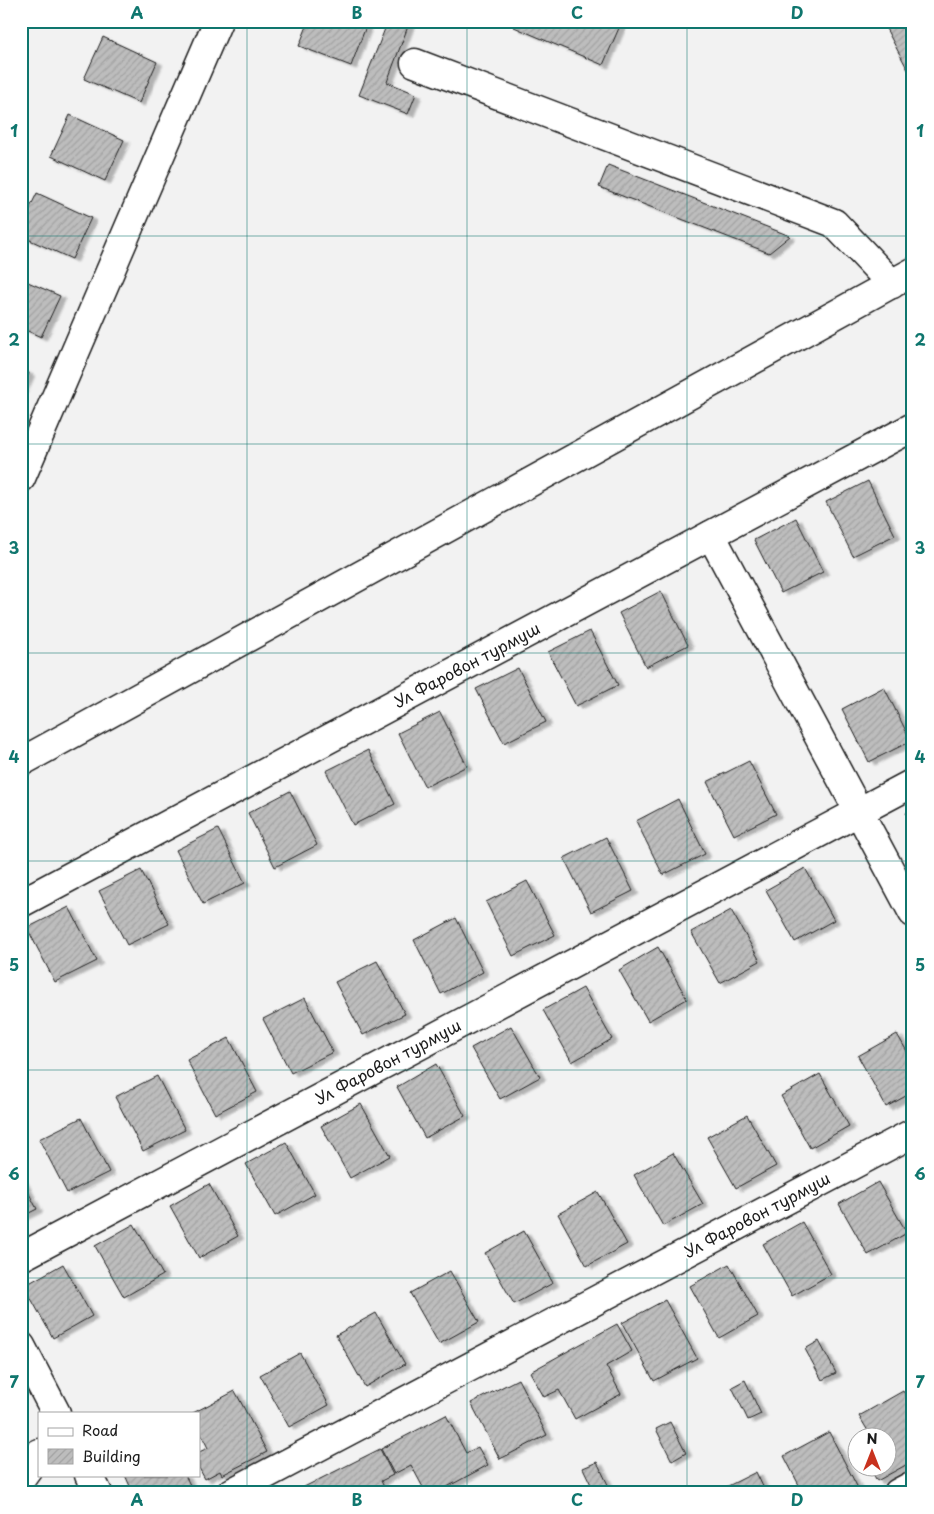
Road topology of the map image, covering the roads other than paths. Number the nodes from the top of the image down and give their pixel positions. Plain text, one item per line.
1 (218, 21) edge
2 (415, 63) dead end
3 (902, 278) edge
4 (913, 428) edge
5 (21, 478) edge
6 (711, 535) junction
7 (21, 762) edge
8 (913, 783) edge
9 (858, 812) junction
10 (21, 903) edge
11 (913, 913) edge
12 (913, 1133) edge
13 (21, 1256) edge
14 (21, 1346) edge
15 (55, 1412) edge
16 (38, 1454) edge
17 (90, 1476) edge
18 (21, 1478) edge
19 (913, 1485) edge
20 (98, 1493) edge
21 (231, 1493) edge
22 (898, 1493) edge

1 - 5 street
2 - 3 street
3 - 7 street
4 - 6 street, Ул Фаровон турмуш
6 - 9 street
6 - 10 street, Ул Фаровон турмуш
8 - 9 street, Ул Фаровон турмуш
9 - 11 street
9 - 13 street, Ул Фаровон турмуш
12 - 21 street, Ул Фаровон турмуш
14 - 15 street
16 - 18 street
17 - 20 street
19 - 22 street

